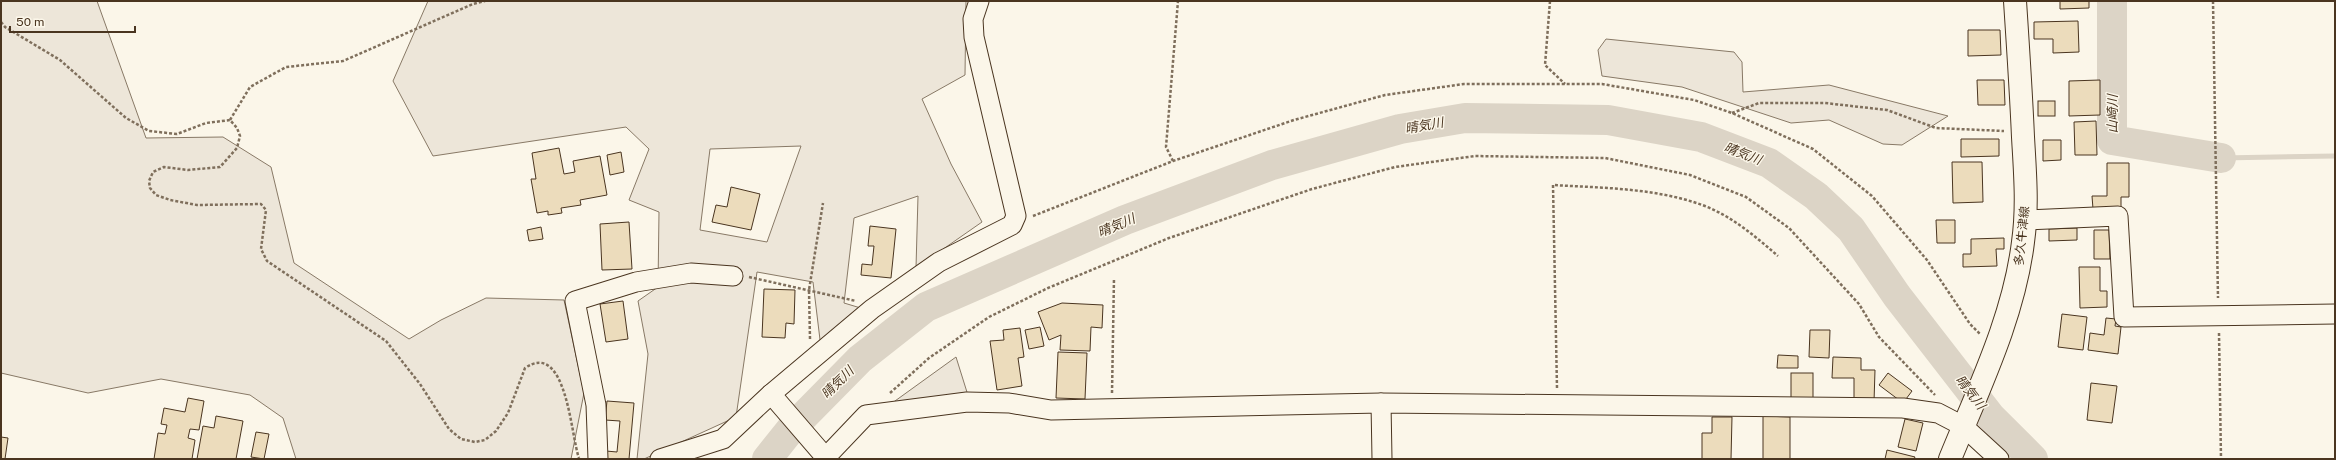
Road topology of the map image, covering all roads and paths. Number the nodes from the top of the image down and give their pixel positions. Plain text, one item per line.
1 (485, 1) edge
2 (979, 1) edge
3 (1178, 1) edge
4 (1550, 1) edge
5 (2015, 1) edge
6 (2213, 1) edge
7 (1, 22) edge
8 (1565, 84) junction
9 (1732, 113) junction
10 (230, 120) junction
11 (2023, 132) junction
12 (1173, 161) junction
13 (2216, 165) dead end
14 (823, 203) dead end
15 (2026, 220) junction
16 (1012, 225) junction
17 (1778, 256) dead end
18 (733, 276) joint
19 (1114, 278) dead end
20 (809, 290) junction
21 (872, 309) junction
22 (2335, 314) edge
23 (1994, 348) junction
24 (811, 361) junction
25 (771, 394) junction
26 (889, 394) dead end
27 (1381, 403) junction
28 (1557, 405) junction
29 (1111, 409) junction
30 (1938, 413) junction
31 (1963, 426) junction
32 (826, 458) edge
33 (580, 459) edge
34 (598, 459) edge
35 (660, 459) edge
36 (1382, 459) edge
37 (1950, 459) edge
38 (1999, 459) edge

1 - 10 path
2 - 16 street
3 - 12 path
4 - 8 path
5 - 11 main road, 多久牛津線
6 - 13 path
7 - 10 path
8 - 9 path
8 - 12 path
9 - 11 path
9 - 23 path
10 - 33 path
11 - 15 main road, 多久牛津線
12 - 16 path
14 - 20 path
15 - 22 street
15 - 23 main road, 多久牛津線
16 - 21 street
17 - 28 path
18 - 20 path
18 - 34 street
19 - 29 path
20 - 21 path
20 - 24 path
21 - 24 street
23 - 31 main road, 多久牛津線
24 - 25 street
25 - 32 street
25 - 35 street
26 - 30 path
27 - 28 street
27 - 29 street
27 - 36 street
28 - 30 street
29 - 32 street
30 - 31 street
31 - 37 main road, 多久牛津線
31 - 38 street

